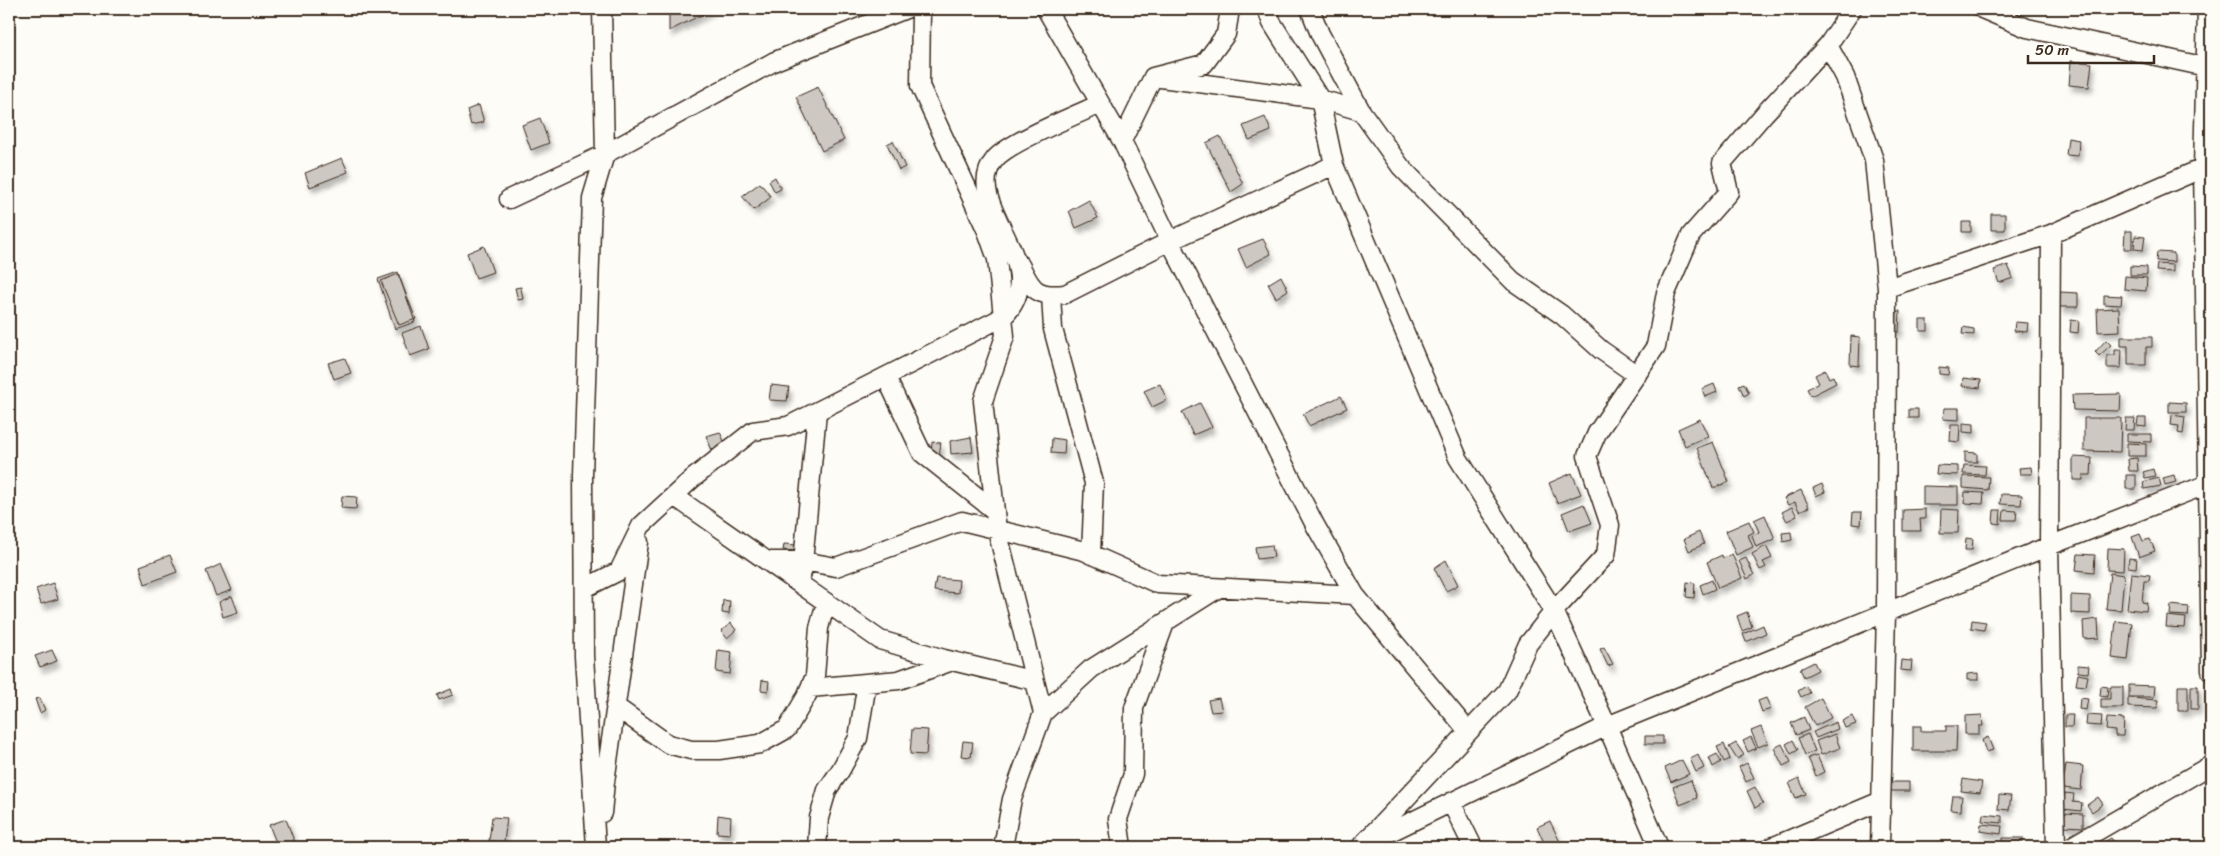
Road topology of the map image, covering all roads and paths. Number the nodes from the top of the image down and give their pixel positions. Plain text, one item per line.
1 (602, 9) edge
2 (906, 9) edge
3 (921, 9) edge
4 (1046, 9) edge
5 (1230, 9) edge
6 (1267, 9) edge
7 (1310, 9) edge
8 (1852, 9) edge
9 (1982, 9) edge
10 (2024, 9) edge
11 (2207, 9) edge
12 (2027, 28) junction
13 (1828, 45) junction
14 (2209, 67) edge
15 (1153, 77) junction
16 (1320, 99) junction
17 (1100, 104) junction
18 (1361, 111) junction
19 (1122, 141) junction
20 (605, 154) junction
21 (1334, 165) junction
22 (2203, 168) junction
23 (509, 199) dead end
24 (2051, 234) junction
25 (1170, 241) junction
26 (1017, 260) junction
27 (1888, 288) junction
28 (1051, 295) junction
29 (1003, 317) junction
30 (2208, 340) edge
31 (1637, 375) junction
32 (886, 377) junction
33 (817, 412) junction
34 (2208, 484) junction
35 (674, 496) junction
36 (995, 511) junction
37 (641, 526) junction
38 (997, 530) junction
39 (2049, 546) junction
40 (1092, 555) junction
41 (767, 561) junction
42 (803, 561) junction
43 (801, 585) junction
44 (585, 588) junction
45 (1219, 588) junction
46 (1355, 595) junction
47 (826, 602) junction
48 (1554, 611) junction
49 (1886, 613) junction
50 (1165, 623) junction
51 (952, 660) junction
52 (2211, 671) edge
53 (1035, 681) junction
54 (867, 683) junction
55 (810, 688) junction
56 (615, 706) junction
57 (1043, 712) junction
58 (1607, 726) junction
59 (1468, 731) junction
60 (2211, 765) edge
61 (1881, 801) junction
62 (1452, 802) junction
63 (1360, 846) edge
64 (596, 847) edge
65 (600, 847) edge
66 (817, 847) edge
67 (1003, 847) edge
68 (1122, 847) edge
69 (1473, 847) edge
70 (1659, 847) edge
71 (1772, 847) edge
72 (1880, 847) edge
73 (2056, 847) edge
74 (2070, 847) edge

1 - 20 street
2 - 20 street
3 - 29 street
4 - 17 street
5 - 15 street
6 - 16 street
7 - 18 street
8 - 13 street
9 - 12 street
10 - 12 street
11 - 14 street
12 - 14 street
13 - 27 street
13 - 31 street
14 - 22 street
15 - 16 street
15 - 19 street
16 - 18 street
16 - 21 street
17 - 19 street
17 - 26 street
18 - 31 street
19 - 25 street
20 - 23 street
20 - 44 street
21 - 25 street
21 - 48 street
22 - 24 street
22 - 30 street
24 - 27 street
24 - 39 street
25 - 28 street
25 - 46 street
26 - 28 street
26 - 29 street
27 - 49 street
28 - 40 street
29 - 32 street
29 - 36 street
30 - 34 street
31 - 48 street
32 - 33 street
32 - 36 street
33 - 35 street
33 - 42 street
34 - 39 street
34 - 52 street
35 - 37 street
35 - 41 street
36 - 38 street
37 - 44 street
37 - 56 street
38 - 40 street
38 - 42 street
38 - 53 street
39 - 49 street
39 - 73 street
40 - 45 street
41 - 42 street
41 - 43 street
42 - 43 street
43 - 47 street
44 - 64 street
45 - 46 street
45 - 50 street
46 - 59 street
47 - 51 street
47 - 55 street
48 - 58 street
48 - 59 street
49 - 58 street
49 - 61 street
50 - 57 street
50 - 68 street
51 - 53 street
51 - 54 street
53 - 57 street
54 - 55 street
54 - 66 street
55 - 56 street
56 - 65 street
57 - 67 street
58 - 62 street
58 - 70 street
59 - 63 street
60 - 74 street
61 - 71 street
61 - 72 street
62 - 63 street
62 - 69 street

